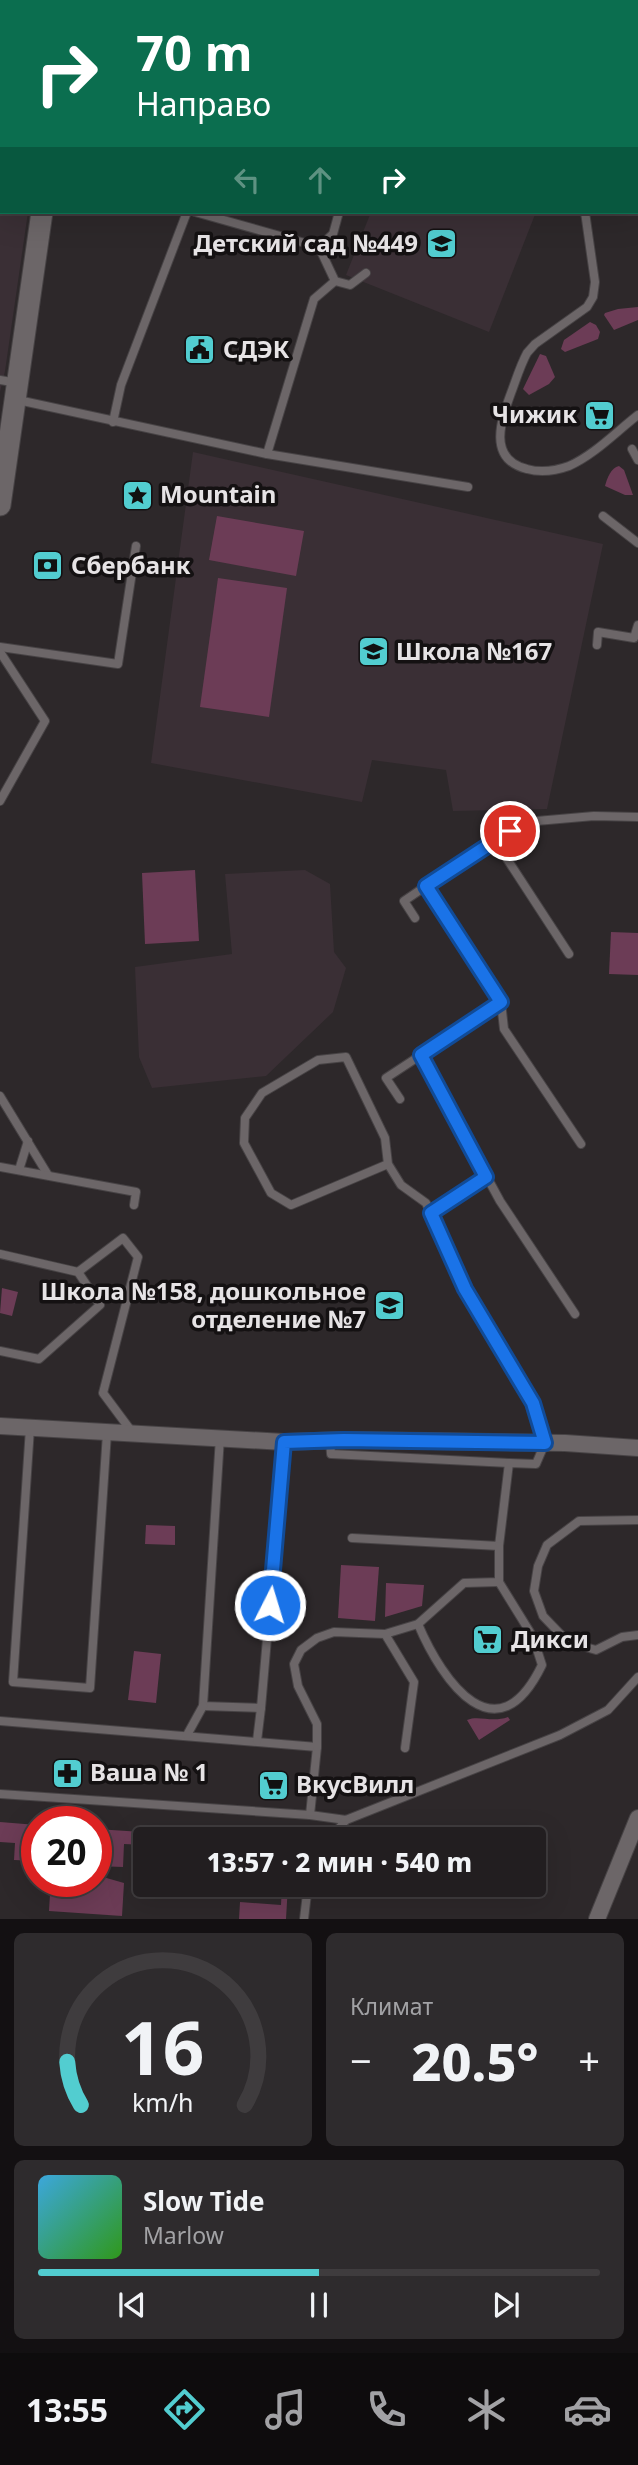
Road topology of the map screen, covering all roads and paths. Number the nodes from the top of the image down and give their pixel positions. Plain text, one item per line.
1 (42, 214) edge
2 (186, 214) edge
3 (202, 214) edge
4 (338, 214) edge
5 (584, 214) edge
6 (319, 247) junction
7 (366, 273) dead end
8 (335, 281) junction
9 (11, 388) edge
10 (638, 415) edge
11 (113, 422) junction
12 (632, 449) dead end
13 (267, 454) junction
14 (638, 460) edge
15 (468, 487) dead end
16 (0, 505) edge
17 (603, 516) dead end
18 (638, 543) edge
19 (136, 546) dead end
20 (638, 625) edge
21 (597, 645) dead end
22 (0, 649) edge
23 (0, 801) edge
24 (638, 817) edge
25 (494, 839) junction
26 (426, 886) junction
27 (415, 918) dead end
28 (569, 954) dead end
29 (501, 1002) junction
30 (421, 1055) junction
31 (0, 1096) edge
32 (400, 1099) dead end
33 (28, 1141) junction
34 (581, 1144) dead end
35 (388, 1164) junction
36 (0, 1167) edge
37 (19, 1170) junction
38 (48, 1175) junction
39 (486, 1177) junction
40 (134, 1205) dead end
41 (431, 1213) junction
42 (0, 1254) edge
43 (78, 1272) junction
44 (575, 1314) dead end
45 (0, 1351) edge
46 (0, 1426) edge
47 (30, 1428) junction
48 (107, 1433) junction
49 (134, 1434) junction
50 (220, 1437) junction
51 (330, 1440) junction
52 (284, 1442) junction
53 (545, 1443) junction
54 (638, 1448) edge
55 (509, 1463) junction
56 (638, 1520) edge
57 (352, 1538) dead end
58 (499, 1546) junction
59 (499, 1582) junction
60 (418, 1624) junction
61 (385, 1634) junction
62 (638, 1635) edge
63 (638, 1677) edge
64 (203, 1706) junction
65 (261, 1708) junction
66 (0, 1721) edge
67 (187, 1735) junction
68 (257, 1741) junction
69 (317, 1747) junction
70 (405, 1748) dead end
71 (0, 1794) edge
72 (310, 1815) junction
73 (346, 1820) junction
74 (637, 1821) edge
75 (340, 1827) edge
76 (307, 1897) edge
77 (304, 1919) edge
78 (597, 1919) edge

1 - 9 street
2 - 11 lane
3 - 6 lane
4 - 6 lane
5 - 10 lane
6 - 8 lane
7 - 8 lane
8 - 13 lane
9 - 11 lane
9 - 16 street
11 - 13 lane
12 - 14 lane
13 - 15 lane
17 - 18 lane
19 - 22 lane
20 - 21 lane
22 - 23 lane
24 - 25 lane
25 - 26 lane
25 - 28 lane
26 - 27 lane
26 - 29 lane
29 - 30 lane
29 - 34 lane
30 - 32 lane
30 - 39 lane
31 - 33 lane
33 - 37 lane
33 - 38 lane
35 - 35 lane
35 - 41 lane
36 - 37 lane
37 - 38 lane
38 - 40 lane
39 - 41 lane
39 - 44 lane
41 - 53 lane
42 - 43 lane
43 - 45 lane
43 - 49 lane
46 - 47 street
47 - 48 street
47 - 48 lane
48 - 49 street
49 - 50 street
50 - 52 street
50 - 64 lane
51 - 52 street
51 - 53 street
51 - 55 lane
52 - 65 lane
53 - 54 street
53 - 55 lane
55 - 58 lane
56 - 62 lane
57 - 58 lane
58 - 59 lane
59 - 60 lane
59 - 60 lane
60 - 61 lane
61 - 69 lane
61 - 70 lane
63 - 73 lane
64 - 65 lane
64 - 67 lane
65 - 68 lane
66 - 67 lane
67 - 68 lane
68 - 69 lane
69 - 72 lane
71 - 72 lane
72 - 73 lane
73 - 75 lane
74 - 78 street
76 - 77 lane

